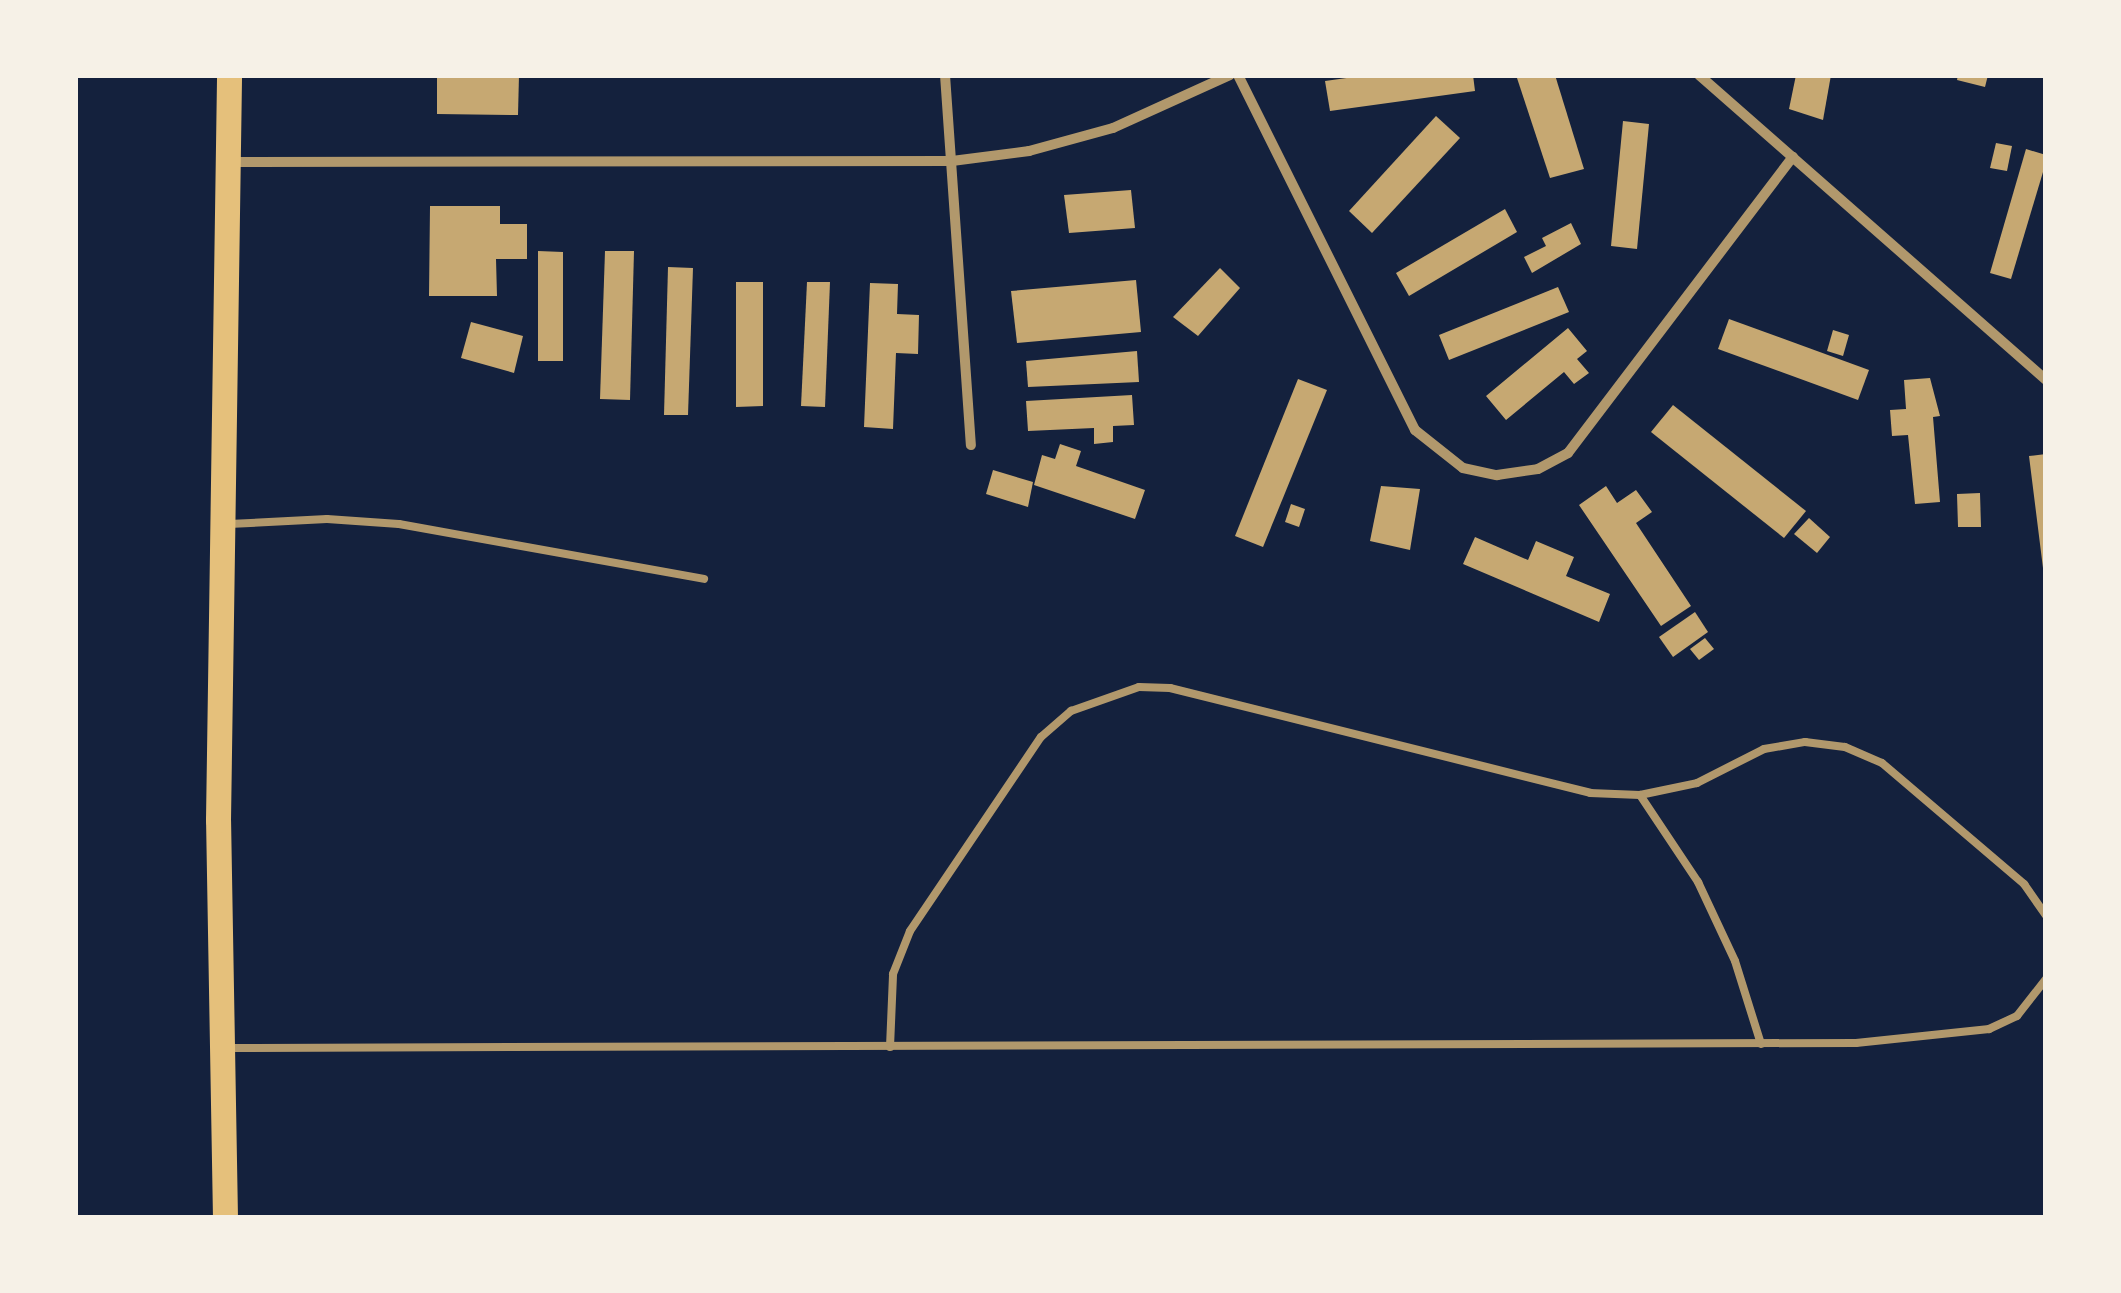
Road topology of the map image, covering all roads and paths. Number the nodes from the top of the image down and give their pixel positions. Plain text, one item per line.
1 (229, 75) edge
2 (945, 75) edge
3 (1234, 75) edge
4 (1699, 75) edge
5 (1792, 157) junction
6 (952, 161) junction
7 (229, 162) junction
8 (2046, 380) edge
9 (972, 445) dead end
10 (223, 524) junction
11 (704, 580) dead end
12 (1640, 795) junction
13 (2046, 916) edge
14 (2046, 978) edge
15 (1761, 1044) junction
16 (222, 1048) junction
17 (890, 1048) junction
18 (225, 1218) edge

1 - 7 main road
2 - 6 street
3 - 5 street
3 - 6 street
4 - 5 street
5 - 8 street
6 - 7 street
6 - 9 street
7 - 10 main road
10 - 11 lane
10 - 16 main road
12 - 13 lane
12 - 15 lane
12 - 17 lane
14 - 15 lane
15 - 17 lane
16 - 17 lane
16 - 18 main road

